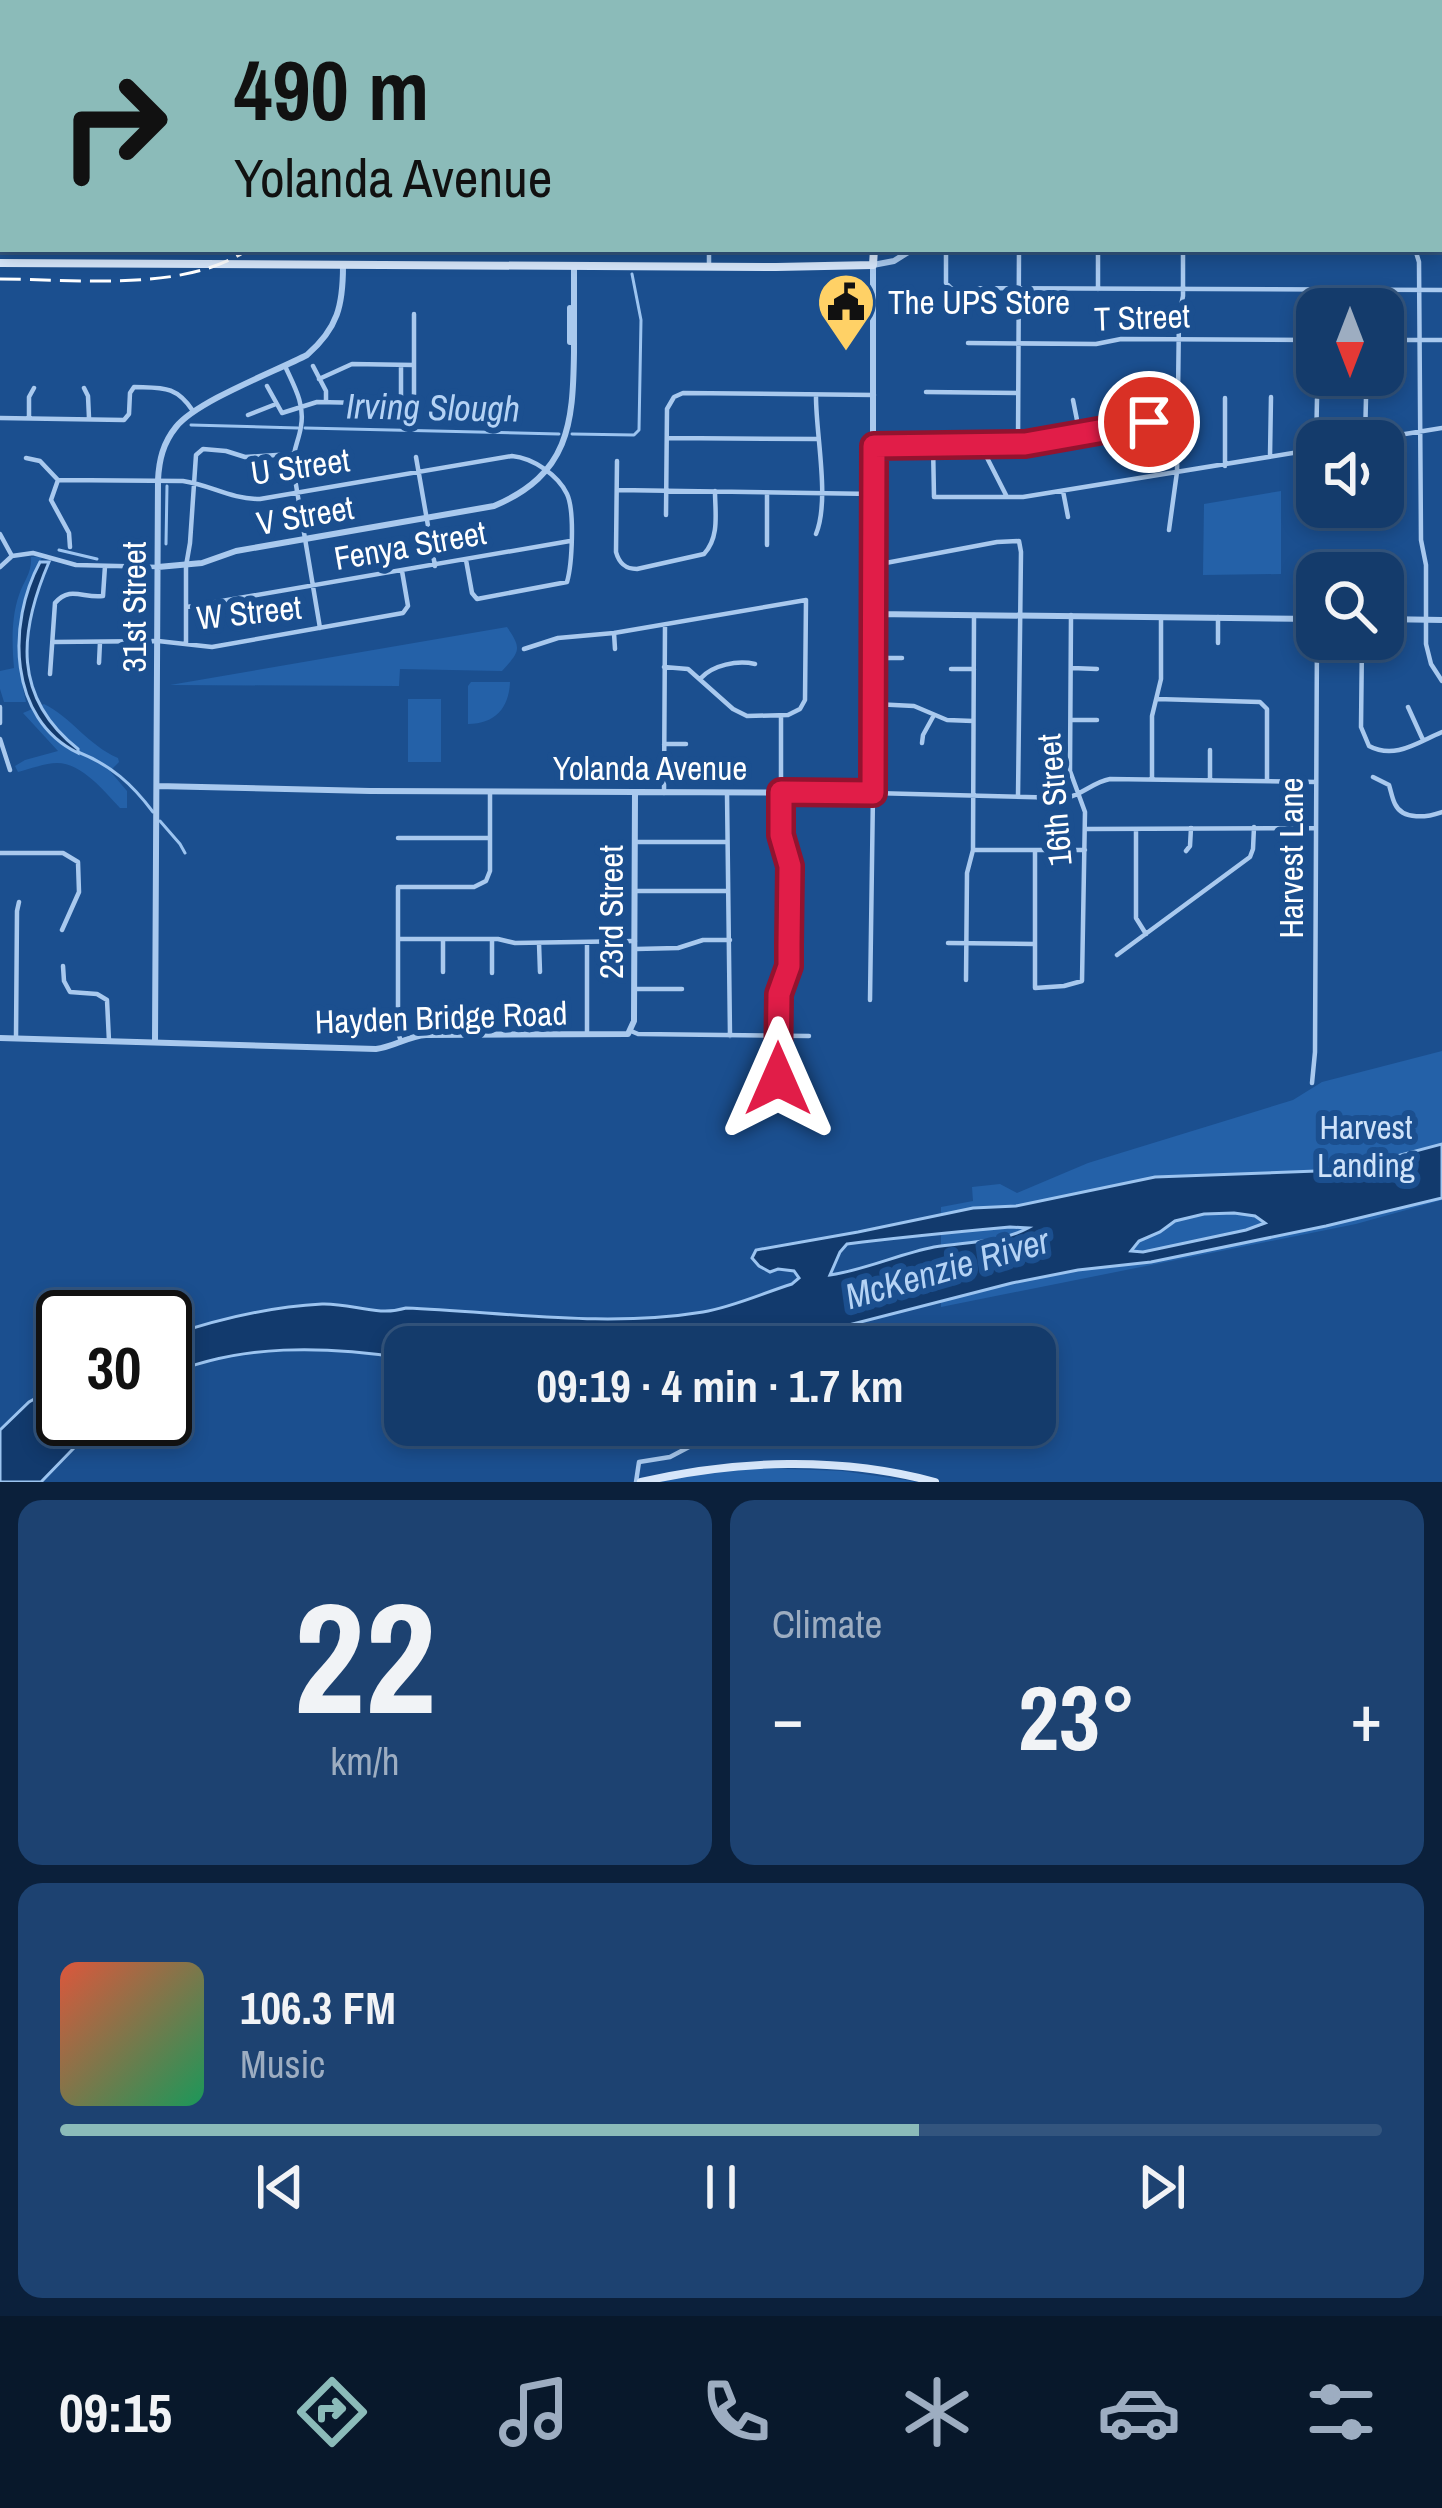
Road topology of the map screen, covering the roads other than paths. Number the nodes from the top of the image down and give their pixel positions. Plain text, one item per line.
1 (343, 252) edge
2 (710, 252) edge
3 (874, 252) edge
4 (908, 252) edge
5 (946, 252) edge
6 (1019, 252) edge
7 (1098, 252) edge
8 (1183, 252) edge
9 (1416, 252) edge
10 (0, 263) edge
11 (873, 265) junction
12 (343, 266) junction
13 (572, 267) junction
14 (710, 268) junction
15 (1019, 289) junction
16 (1098, 289) junction
17 (1183, 290) junction
18 (1418, 290) junction
19 (1442, 290) edge
20 (414, 314) dead end
21 (1179, 339) junction
22 (1296, 340) edge
23 (1404, 340) edge
24 (1418, 340) junction
25 (1442, 340) edge
26 (968, 343) dead end
27 (1018, 343) junction
28 (401, 364) junction
29 (313, 365) dead end
30 (414, 365) junction
31 (285, 366) junction
32 (319, 379) junction
33 (268, 386) dead end
34 (34, 388) dead end
35 (84, 388) dead end
36 (926, 392) dead end
37 (1018, 393) junction
38 (816, 395) junction
39 (874, 395) junction
40 (1271, 397) dead end
41 (1225, 398) dead end
42 (1366, 398) dead end
43 (1126, 399) dead end
44 (1317, 399) dead end
45 (1073, 400) dead end
46 (326, 402) junction
47 (276, 404) junction
48 (401, 404) junction
49 (414, 404) junction
50 (302, 406) junction
51 (193, 411) junction
52 (248, 415) dead end
53 (1178, 417) junction
54 (0, 418) edge
55 (29, 418) junction
56 (89, 418) junction
57 (1317, 420) edge
58 (1365, 420) edge
59 (414, 423) dead end
60 (1131, 425) junction
61 (1442, 428) edge
62 (1421, 431) junction
63 (1404, 434) edge
64 (1080, 435) junction
65 (667, 438) junction
66 (817, 439) junction
67 (933, 444) junction
68 (980, 444) junction
69 (1018, 445) junction
70 (874, 446) junction
71 (1296, 452) edge
72 (292, 454) junction
73 (1270, 456) junction
74 (416, 457) dead end
75 (26, 458) dead end
76 (616, 461) dead end
77 (1225, 466) junction
78 (546, 471) junction
79 (418, 472) junction
80 (1178, 472) junction
81 (58, 480) junction
82 (158, 480) junction
83 (192, 482) junction
84 (616, 490) junction
85 (666, 490) junction
86 (716, 490) junction
87 (1063, 490) junction
88 (297, 493) junction
89 (767, 493) junction
90 (820, 493) junction
91 (874, 494) junction
92 (1007, 497) junction
93 (666, 515) dead end
94 (1068, 517) dead end
95 (427, 518) junction
96 (1169, 530) dead end
97 (0, 534) edge
98 (816, 534) dead end
99 (304, 539) junction
100 (570, 541) junction
101 (767, 544) dead end
102 (70, 547) dead end
103 (12, 556) junction
104 (466, 560) junction
105 (874, 565) junction
106 (105, 566) junction
107 (186, 566) junction
108 (435, 566) junction
109 (0, 567) edge
110 (158, 567) junction
111 (402, 571) junction
112 (313, 586) junction
113 (187, 608) junction
114 (874, 614) junction
115 (974, 615) junction
116 (1020, 615) junction
117 (1071, 616) junction
118 (1162, 616) junction
119 (1218, 617) junction
120 (1296, 619) edge
121 (1404, 619) edge
122 (1426, 620) junction
123 (1442, 620) edge
124 (664, 625) junction
125 (320, 628) junction
126 (614, 633) junction
127 (158, 641) junction
128 (53, 642) junction
129 (100, 642) junction
130 (186, 643) junction
131 (1218, 643) dead end
132 (524, 649) dead end
133 (615, 649) dead end
134 (873, 658) junction
135 (902, 658) dead end
136 (1317, 660) edge
137 (99, 663) dead end
138 (1362, 663) joint
139 (1372, 663) dead end
140 (754, 664) dead end
141 (664, 667) junction
142 (1072, 668) junction
143 (951, 669) dead end
144 (974, 669) junction
145 (1097, 669) dead end
146 (50, 674) dead end
147 (701, 678) junction
148 (1442, 681) edge
149 (1157, 699) junction
150 (873, 704) junction
151 (0, 707) edge
152 (1408, 707) dead end
153 (934, 715) junction
154 (781, 717) junction
155 (1071, 720) junction
156 (1096, 720) dead end
157 (973, 721) junction
158 (0, 723) edge
159 (1442, 732) edge
160 (0, 739) edge
161 (1423, 740) junction
162 (922, 743) dead end
163 (664, 744) junction
164 (686, 744) dead end
165 (2, 749) edge
166 (1210, 750) dead end
167 (10, 770) dead end
168 (1373, 777) dead end
169 (1152, 780) junction
170 (1210, 781) junction
171 (1267, 781) junction
172 (1316, 782) junction
173 (157, 786) junction
174 (490, 792) junction
175 (781, 792) junction
176 (635, 793) junction
177 (664, 793) junction
178 (728, 793) junction
179 (873, 793) junction
180 (1078, 794) junction
181 (973, 797) junction
182 (1018, 797) junction
183 (1442, 812) edge
184 (1191, 826) junction
185 (1254, 827) junction
186 (1314, 828) junction
187 (1085, 829) junction
188 (1136, 829) junction
189 (398, 838) dead end
190 (490, 838) junction
191 (635, 842) junction
192 (728, 842) junction
193 (973, 850) junction
194 (1035, 850) junction
195 (1085, 850) junction
196 (1186, 850) dead end
197 (0, 853) edge
198 (635, 891) junction
199 (727, 891) junction
200 (781, 895) dead end
201 (789, 895) junction
202 (19, 902) dead end
203 (62, 930) dead end
204 (1146, 934) junction
205 (398, 939) junction
206 (442, 939) junction
207 (492, 939) junction
208 (730, 940) junction
209 (587, 942) junction
210 (539, 943) junction
211 (948, 943) dead end
212 (966, 943) junction
213 (781, 944) dead end
214 (789, 944) junction
215 (1035, 944) junction
216 (635, 945) junction
217 (1117, 955) dead end
218 (63, 966) dead end
219 (442, 972) dead end
220 (540, 972) dead end
221 (492, 973) dead end
222 (966, 980) dead end
223 (635, 989) junction
224 (682, 989) dead end
225 (870, 1000) dead end
226 (631, 1031) junction
227 (587, 1035) junction
228 (730, 1036) junction
229 (779, 1036) junction
230 (809, 1036) dead end
231 (0, 1038) edge
232 (16, 1039) junction
233 (110, 1041) junction
234 (401, 1041) junction
235 (155, 1042) junction
236 (778, 1079) dead end
237 (1312, 1083) dead end
238 (689, 1446) edge
239 (639, 1482) edge
240 (935, 1482) edge

1 - 12 main road
2 - 14 street
3 - 11 main road
4 - 11 street
5 - 15 street
6 - 15 street
7 - 16 street
8 - 17 street
9 - 18 street
10 - 12 main road
11 - 14 main road
11 - 39 street
12 - 13 main road
12 - 31 street
13 - 14 main road
13 - 78 street, V Street
15 - 16 street
15 - 27 street
16 - 17 street
17 - 18 street
17 - 21 street
18 - 19 street
18 - 24 street
20 - 30 street
21 - 22 street, T Street
21 - 27 street, T Street
21 - 53 street
23 - 24 street
24 - 25 street
24 - 62 street
26 - 27 street, T Street
27 - 37 street
28 - 30 street
28 - 32 street
28 - 48 street
29 - 32 street
30 - 49 street
31 - 50 street
31 - 51 street
32 - 46 street
33 - 47 street
34 - 55 street
35 - 56 street
36 - 37 street
37 - 69 street
38 - 39 street
38 - 65 street
38 - 66 street
39 - 70 street
40 - 73 street
41 - 77 street
42 - 58 street
43 - 60 street
44 - 57 street
45 - 64 street
46 - 48 street
46 - 50 street
47 - 50 street
47 - 52 street
48 - 49 street
49 - 59 street
50 - 72 street
51 - 56 street
51 - 82 street, 31st Street
53 - 60 street
53 - 80 street
54 - 55 street
55 - 56 street
60 - 64 street
61 - 62 street
62 - 63 street
62 - 122 street
64 - 69 street
65 - 66 street
65 - 85 street
66 - 90 street
67 - 68 street
67 - 70 street
67 - 92 street
68 - 69 street
68 - 92 street
70 - 91 street
71 - 73 street
72 - 83 street
72 - 88 street
73 - 77 street
74 - 79 street
75 - 81 street
76 - 84 street
77 - 80 street
78 - 79 street, U Street
78 - 95 street, V Street
78 - 100 street
79 - 88 street, U Street
79 - 95 street
80 - 87 street
80 - 96 street
81 - 82 street, U Street
81 - 102 street
82 - 83 street, U Street
82 - 110 street, 31st Street
83 - 88 street, U Street
83 - 107 street
84 - 85 street
84 - 86 street
85 - 86 street
85 - 93 street
86 - 89 street
87 - 92 street
87 - 94 street
88 - 99 street
89 - 90 street
89 - 101 street
90 - 91 street
90 - 98 street
91 - 105 street
95 - 99 street, V Street
95 - 108 street
97 - 103 street
99 - 107 street, V Street
99 - 112 street
100 - 104 street, Fenya Street
100 - 104 street
103 - 106 street, V Street
103 - 109 street
104 - 108 street, Fenya Street
105 - 114 street
105 - 116 street
106 - 110 street, V Street
106 - 128 street
107 - 110 street, V Street
107 - 113 street
108 - 111 street, Fenya Street
110 - 127 street, 31st Street
111 - 112 street, Fenya Street
111 - 125 street, W Street
112 - 113 street, Fenya Street
112 - 125 street
113 - 130 street
114 - 115 street
114 - 134 street
115 - 116 street
115 - 144 street
116 - 117 street
116 - 182 street
117 - 118 street
117 - 142 street, 16th Street
118 - 119 street
118 - 149 street
119 - 120 street
119 - 131 street
121 - 122 street
122 - 123 street
122 - 148 street
124 - 126 street
124 - 141 street
124 - 154 street
125 - 130 street, W Street
126 - 132 street
126 - 133 street
127 - 129 street, W Street
127 - 130 street, W Street
127 - 173 street, 31st Street
128 - 129 street, W Street
128 - 146 street
129 - 137 street
134 - 135 street
134 - 150 street
136 - 172 street, Harvest Lane
138 - 139 street
138 - 161 street
140 - 147 street
141 - 147 street
141 - 163 street
142 - 145 street
142 - 155 street, 16th Street
143 - 144 street
144 - 157 street
147 - 154 street
149 - 169 street
149 - 171 street
150 - 153 street
150 - 179 street
151 - 158 street
152 - 161 street
153 - 157 street
153 - 162 street
154 - 175 street
155 - 156 street
155 - 180 street, 16th Street
157 - 181 street
159 - 161 street
160 - 165 street
163 - 164 street
163 - 177 street
165 - 167 street
166 - 170 street
168 - 183 street
169 - 170 street, Yolanda Avenue
169 - 180 street, Yolanda Avenue
170 - 171 street, Yolanda Avenue
171 - 172 street, Yolanda Avenue
172 - 186 street, Harvest Lane
173 - 174 street, Yolanda Avenue
173 - 235 street, 31st Street
174 - 176 street, Yolanda Avenue
174 - 190 street
175 - 178 street, Yolanda Avenue
175 - 179 street, Yolanda Avenue
175 - 201 street
176 - 177 street, Yolanda Avenue
176 - 191 street, 23rd Street
177 - 178 street, Yolanda Avenue
178 - 192 street
179 - 181 street, Yolanda Avenue
179 - 225 street
180 - 182 street, Yolanda Avenue
180 - 187 street, 16th Street
181 - 182 street, Yolanda Avenue
181 - 193 street
184 - 185 street
184 - 188 street
184 - 196 street
185 - 186 street
185 - 204 street
186 - 237 street, Harvest Lane
187 - 188 street
187 - 195 street, 16th Street
188 - 204 street
189 - 190 street
190 - 205 street
191 - 192 street
191 - 198 street, 23rd Street
192 - 199 street
193 - 194 street
193 - 212 street
194 - 195 street
194 - 215 street
195 - 215 street, 16th Street
197 - 203 street
198 - 199 street
198 - 216 street, 23rd Street
199 - 208 street
200 - 201 street
201 - 214 street
202 - 232 street
204 - 217 street
205 - 206 street
205 - 234 street
206 - 207 street
206 - 219 street
207 - 210 street
207 - 221 street
208 - 216 street
208 - 228 street
209 - 210 street
209 - 216 street
209 - 227 street
210 - 220 street
211 - 212 street
212 - 215 street
212 - 222 street
213 - 214 street
214 - 229 street
216 - 223 street, 23rd Street
218 - 233 street
223 - 224 street
223 - 226 street, 23rd Street
226 - 227 street, Hayden Bridge Road
226 - 228 street, Hayden Bridge Road
227 - 234 street, Hayden Bridge Road
228 - 229 street, Hayden Bridge Road
229 - 230 street, Hayden Bridge Road
229 - 236 street
231 - 232 street, Hayden Bridge Road
232 - 233 street, Hayden Bridge Road
233 - 235 street, Hayden Bridge Road
234 - 235 street, Hayden Bridge Road
238 - 239 street
239 - 240 main road

